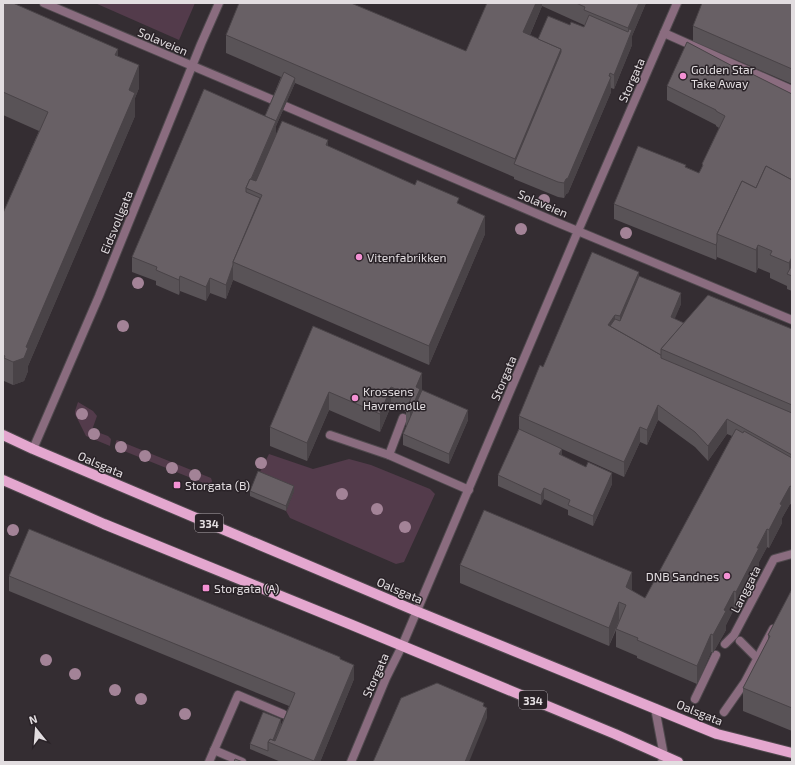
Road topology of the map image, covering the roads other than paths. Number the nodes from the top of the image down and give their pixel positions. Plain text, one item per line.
1 (44, 3) edge
2 (219, 3) edge
3 (677, 3) edge
4 (664, 33) junction
5 (192, 66) junction
6 (792, 90) edge
7 (274, 100) edge
8 (285, 106) edge
9 (578, 231) junction
10 (792, 320) edge
11 (403, 418) edge
12 (3, 435) edge
13 (330, 435) dead end
14 (33, 449) junction
15 (389, 455) junction
16 (3, 480) edge
17 (469, 490) junction
18 (792, 554) edge
19 (416, 611) junction
20 (778, 620) edge
21 (740, 641) dead end
22 (725, 644) dead end
23 (402, 646) junction
24 (716, 655) edge
25 (757, 658) junction
26 (695, 699) dead end
27 (655, 708) junction
28 (724, 712) dead end
29 (283, 714) dead end
30 (214, 750) junction
31 (792, 753) edge
32 (663, 759) edge
33 (209, 762) edge
34 (242, 762) edge
35 (351, 762) edge
36 (678, 762) edge

1 - 5 street, Solaveien
2 - 5 street, Eidsvollgata
3 - 4 street, Storgata
4 - 6 street
4 - 9 street, Storgata
5 - 7 street, Solaveien
5 - 14 street, Eidsvollgata
8 - 9 street, Solaveien
9 - 10 street, Solaveien
9 - 17 street, Storgata
11 - 15 street
12 - 14 main road, Oalsgata / 334
13 - 15 street
14 - 19 main road, Oalsgata / 334
15 - 17 street
16 - 23 main road, 334
17 - 19 street, Storgata
18 - 22 street, Langgata
19 - 23 street, Storgata
19 - 27 main road, Oalsgata / 334
20 - 25 street
21 - 25 street
23 - 32 main road, 334
23 - 35 street, Storgata
24 - 26 street
25 - 28 street
27 - 31 main road, Oalsgata / 334
27 - 32 street
29 - 30 street
30 - 33 street
30 - 34 street
32 - 36 main road, 334

